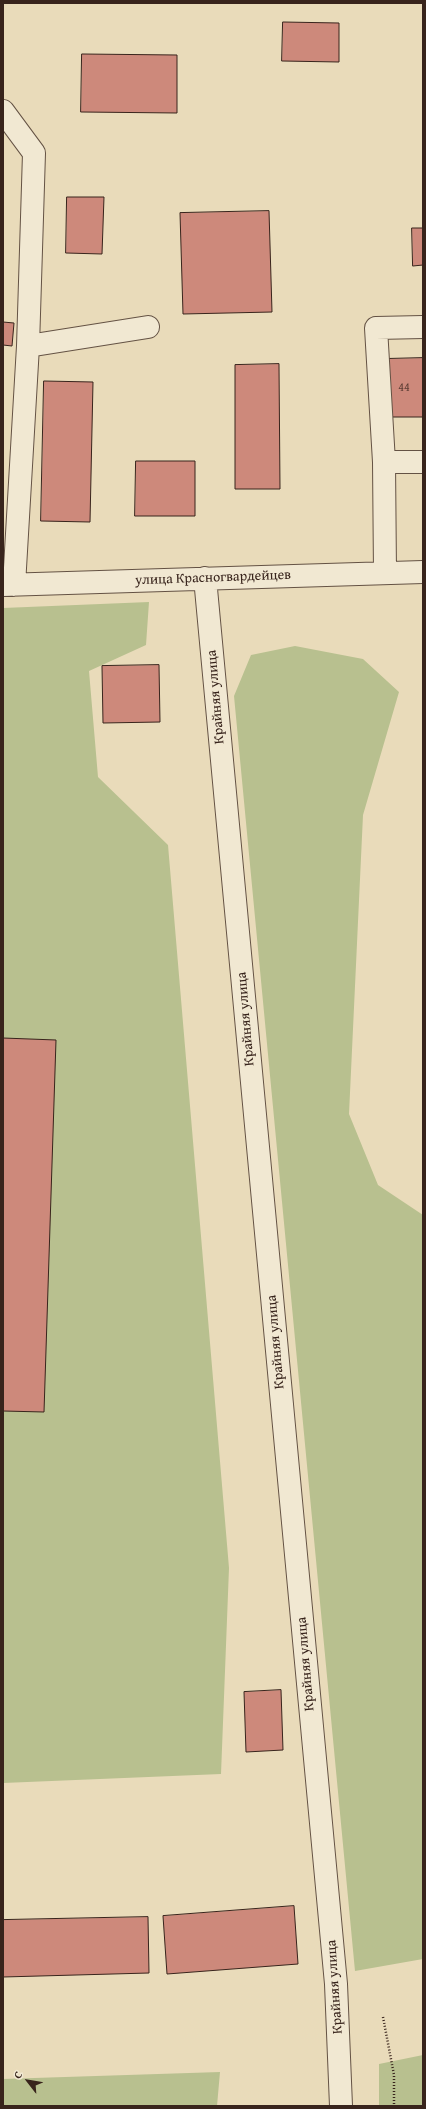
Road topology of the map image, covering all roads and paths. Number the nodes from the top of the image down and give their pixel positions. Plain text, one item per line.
1 (3, 111) edge
2 (148, 327) dead end
3 (423, 327) edge
4 (28, 346) junction
5 (384, 462) junction
6 (423, 462) edge
7 (423, 572) edge
8 (385, 573) junction
9 (205, 578) junction
10 (9, 585) edge
11 (383, 2017) dead end
12 (341, 2106) edge
13 (394, 2106) edge

1 - 4 street
2 - 4 street
3 - 5 street
4 - 10 street
5 - 6 street
5 - 8 street
7 - 8 street, улица Красногвардейцев
8 - 9 street, улица Красногвардейцев
9 - 10 street, улица Красногвардейцев
9 - 12 street, Крайняя улица
11 - 13 path

